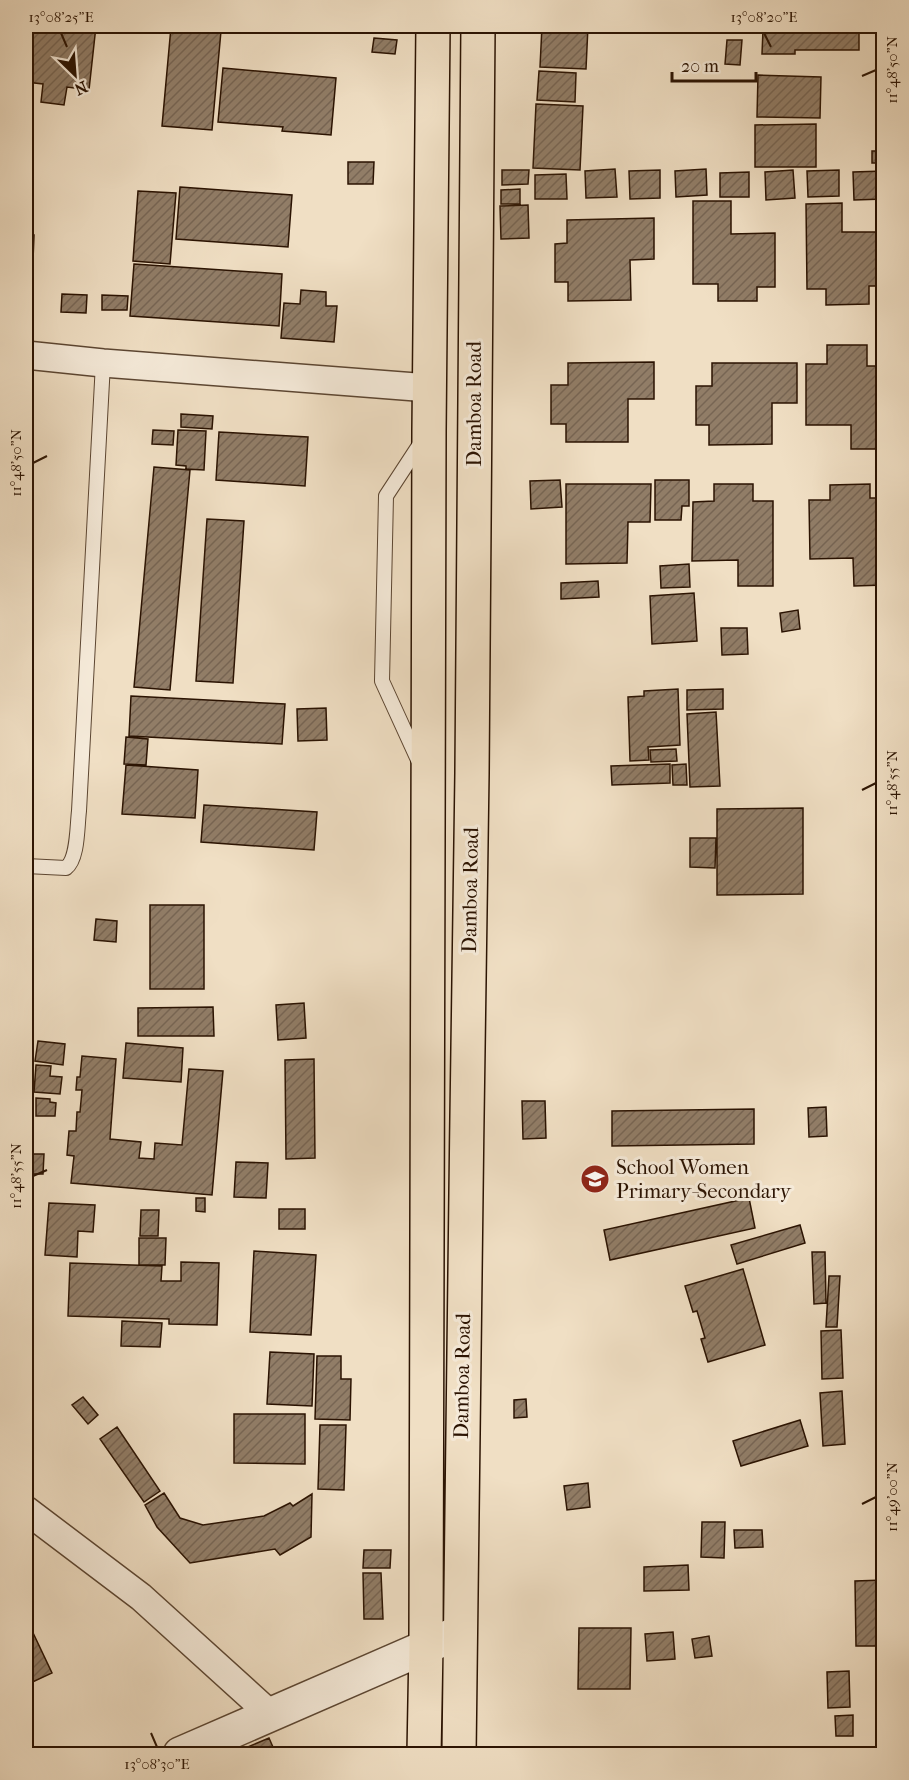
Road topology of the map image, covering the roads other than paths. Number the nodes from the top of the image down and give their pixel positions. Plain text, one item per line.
1 (433, 26) edge
2 (478, 26) edge
3 (26, 355) edge
4 (103, 363) junction
5 (429, 388) junction
6 (429, 431) junction
7 (427, 779) junction
8 (26, 866) edge
9 (26, 1510) edge
10 (460, 1632) junction
11 (426, 1647) junction
12 (270, 1714) junction
13 (180, 1755) edge
14 (424, 1755) edge
15 (459, 1755) edge

1 - 5 main road, Damboa Road
2 - 10 main road, Damboa Road
3 - 4 street
4 - 5 street
4 - 8 lane
5 - 6 main road, Damboa Road
6 - 7 main road, Damboa Road
6 - 7 lane
7 - 11 main road, Damboa Road
9 - 12 street
10 - 11 street
10 - 15 main road, Damboa Road
11 - 12 street
11 - 14 main road, Damboa Road
12 - 13 street

